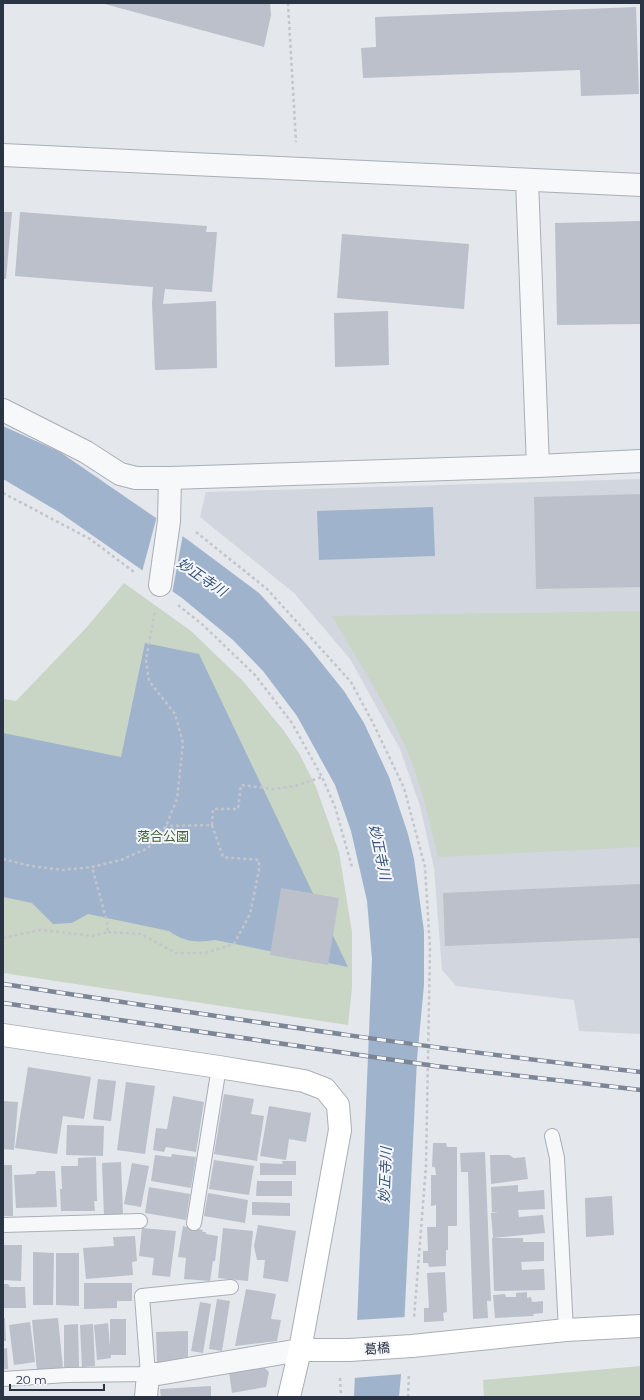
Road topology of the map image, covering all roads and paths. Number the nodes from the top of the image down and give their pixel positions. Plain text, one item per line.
1 (288, 3) edge
2 (3, 155) edge
3 (297, 169) junction
4 (527, 180) junction
5 (641, 185) edge
6 (3, 410) edge
7 (641, 461) edge
8 (538, 466) junction
9 (170, 478) junction
10 (3, 493) edge
11 (169, 521) junction
12 (159, 587) junction
13 (322, 777) junction
14 (212, 825) junction
15 (166, 826) junction
16 (3, 858) edge
17 (352, 867) dead end
18 (92, 868) junction
19 (108, 932) junction
20 (3, 938) edge
21 (3, 1036) edge
22 (219, 1067) junction
23 (552, 1136) dead end
24 (140, 1221) dead end
25 (194, 1223) dead end
26 (3, 1225) edge
27 (231, 1286) dead end
28 (641, 1326) edge
29 (566, 1330) junction
30 (409, 1346) junction
31 (300, 1350) junction
32 (148, 1374) junction
33 (3, 1379) edge
34 (146, 1397) edge
35 (290, 1397) edge
36 (408, 1397) edge

1 - 3 path
2 - 3 street
3 - 4 street
4 - 5 street
4 - 8 street
6 - 9 street
7 - 8 street
8 - 9 street
9 - 11 street
10 - 12 path
11 - 12 street
11 - 30 path
12 - 13 path
12 - 15 path
13 - 14 path
13 - 17 path
14 - 15 path
14 - 19 path
15 - 18 path
16 - 18 path
18 - 19 path
19 - 20 path
21 - 22 street
22 - 25 lane
22 - 31 street
23 - 29 lane
24 - 26 lane
27 - 32 lane
28 - 29 street, 葛橋
29 - 30 street, 葛橋
30 - 31 street, 葛橋
30 - 36 path
31 - 32 street
31 - 35 street
32 - 33 lane
32 - 34 street

